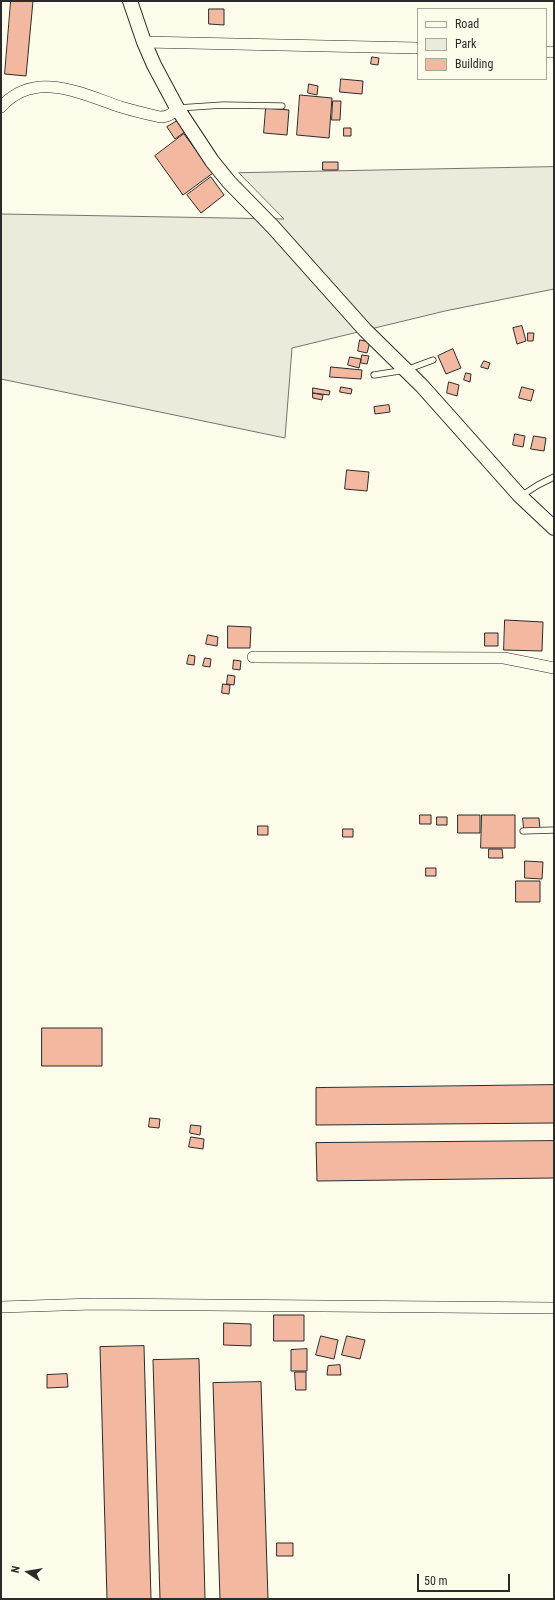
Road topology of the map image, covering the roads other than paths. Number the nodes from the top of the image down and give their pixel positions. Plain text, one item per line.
1 (130, 1) edge
2 (144, 42) junction
3 (417, 48) edge
4 (282, 106) dead end
5 (1, 107) edge
6 (177, 108) junction
7 (433, 360) dead end
8 (406, 370) junction
9 (374, 375) dead end
10 (554, 477) edge
11 (520, 496) junction
12 (554, 528) edge
13 (253, 657) dead end
14 (554, 668) edge
15 (554, 830) edge
16 (523, 831) dead end
17 (1, 1307) edge
18 (554, 1308) edge

1 - 2 street
2 - 3 street
2 - 6 street
4 - 6 lane
5 - 6 street
6 - 8 street
7 - 8 lane
8 - 9 lane
8 - 11 street
10 - 11 lane
11 - 12 street
13 - 14 street
15 - 16 lane
17 - 18 street

